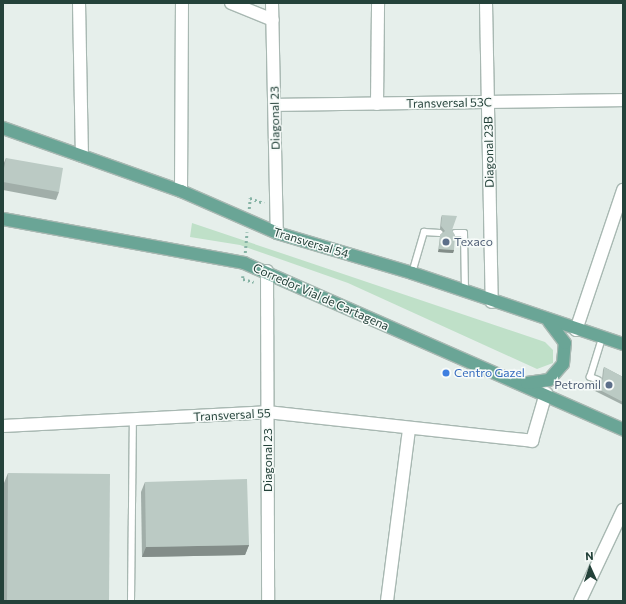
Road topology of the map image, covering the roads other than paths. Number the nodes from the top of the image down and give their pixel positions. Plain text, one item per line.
1 (79, 3) edge
2 (182, 3) edge
3 (231, 3) edge
4 (272, 3) edge
5 (378, 3) edge
6 (486, 3) edge
7 (273, 20) junction
8 (623, 100) edge
9 (488, 102) junction
10 (377, 104) junction
11 (275, 105) junction
12 (3, 128) edge
13 (82, 156) junction
14 (623, 190) edge
15 (181, 192) junction
16 (3, 219) edge
17 (277, 233) junction
18 (440, 233) edge
19 (455, 233) edge
20 (267, 271) junction
21 (412, 273) junction
22 (465, 292) junction
23 (492, 302) junction
24 (544, 319) junction
25 (576, 330) junction
26 (602, 338) junction
27 (623, 344) edge
28 (598, 380) dead end
29 (518, 381) junction
30 (546, 393) junction
31 (267, 412) junction
32 (133, 421) junction
33 (3, 426) edge
34 (408, 428) junction
35 (623, 429) edge
36 (623, 510) edge
37 (131, 601) edge
38 (268, 601) edge
39 (387, 601) edge
40 (580, 601) edge

1 - 13 street
2 - 15 street
3 - 7 street
4 - 7 street, Diagonal 23
5 - 10 street
6 - 9 street, Diagonal 23B
7 - 11 street, Diagonal 23
8 - 9 street, Transversal 53C
9 - 10 street, Transversal 53C
9 - 23 street, Diagonal 23B
10 - 11 street, Transversal 53C
11 - 17 street, Diagonal 23
12 - 13 main road, Transversal 54
13 - 15 main road, Transversal 54
14 - 25 street
15 - 17 main road, Transversal 54
16 - 20 main road, Corredor Vial de Cartagena
17 - 21 main road, Transversal 54
18 - 21 lane
19 - 22 lane
20 - 29 main road, Corredor Vial de Cartagena
20 - 31 street, Diagonal 23
21 - 22 main road, Transversal 54
22 - 23 main road, Transversal 54
23 - 24 main road, Transversal 54
24 - 25 main road, Transversal 54
24 - 29 main road
25 - 26 main road, Transversal 54
26 - 27 main road, Transversal 54
26 - 28 lane
29 - 30 main road, Corredor Vial de Cartagena
30 - 34 street, Transversal 55
30 - 35 main road, Corredor Vial de Cartagena
31 - 32 street, Transversal 55
31 - 34 street, Transversal 55
31 - 38 street, Diagonal 23
32 - 33 street, Transversal 55
32 - 37 lane
34 - 39 street
36 - 40 street

